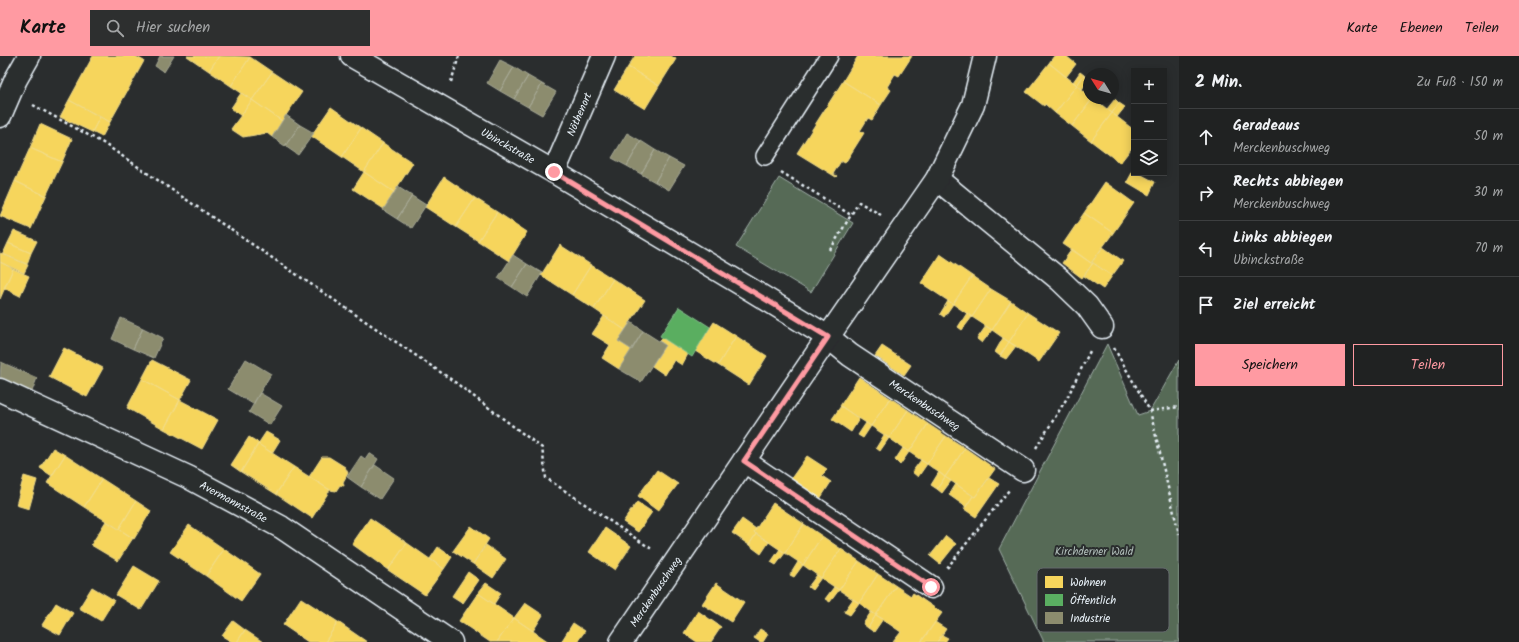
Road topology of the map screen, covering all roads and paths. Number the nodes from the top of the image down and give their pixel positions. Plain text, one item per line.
1 (29, 56) edge
2 (352, 56) edge
3 (604, 56) edge
4 (829, 56) edge
5 (985, 56) edge
6 (10, 93) junction
7 (0, 116) edge
8 (765, 156) dead end
9 (554, 172) junction
10 (783, 173) dead end
11 (937, 179) junction
12 (875, 212) dead end
13 (851, 215) junction
14 (830, 250) dead end
15 (1102, 327) joint
16 (828, 337) junction
17 (0, 390) edge
18 (1179, 407) edge
19 (1150, 411) junction
20 (744, 461) junction
21 (1023, 470) dead end
22 (1179, 534) edge
23 (674, 564) junction
24 (931, 587) dead end
25 (451, 642) edge
26 (621, 642) edge

1 - 6 street
2 - 9 street, Ubinckstraße
3 - 9 street, Nöthenort
4 - 8 lane
5 - 11 street, Merckenbuschweg
6 - 7 street
6 - 23 path
9 - 16 street, Ubinckstraße
10 - 13 path
11 - 15 street
11 - 16 street, Merckenbuschweg
12 - 13 path
13 - 14 path
15 - 19 path
16 - 20 street, Merckenbuschweg
16 - 21 street, Merckenbuschweg
17 - 25 street, Avermannstraße
18 - 19 path
19 - 22 path
20 - 23 street, Merckenbuschweg
20 - 24 street
23 - 26 street, Merckenbuschweg

